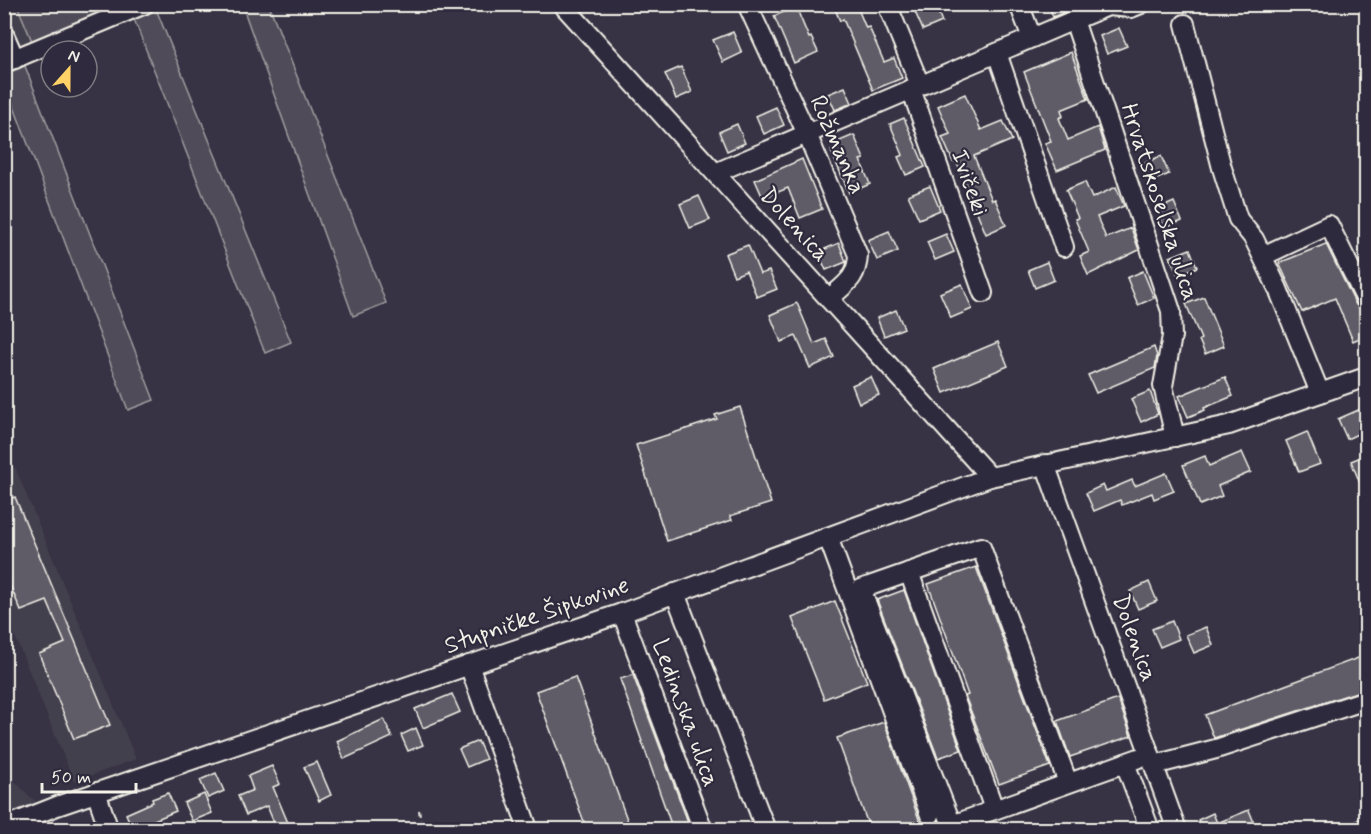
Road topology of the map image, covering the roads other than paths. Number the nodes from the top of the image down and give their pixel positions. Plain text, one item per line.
1 (145, 4) edge
2 (562, 4) edge
3 (747, 4) edge
4 (887, 4) edge
5 (1019, 4) edge
6 (1141, 4) edge
7 (1074, 20) junction
8 (1185, 24) dead end
9 (4, 34) edge
10 (1032, 38) junction
11 (997, 53) junction
12 (10, 61) edge
13 (915, 87) junction
14 (807, 134) junction
15 (715, 173) junction
16 (1064, 247) dead end
17 (1263, 256) junction
18 (983, 292) dead end
19 (829, 299) junction
20 (1366, 300) edge
21 (1366, 377) edge
22 (1320, 393) junction
23 (1175, 437) junction
24 (1045, 464) junction
25 (990, 477) junction
26 (828, 537) junction
27 (909, 572) junction
28 (675, 593) junction
29 (622, 613) junction
30 (469, 665) junction
31 (1366, 700) edge
32 (1152, 760) junction
33 (1125, 763) junction
34 (1068, 783) junction
35 (96, 792) junction
36 (994, 810) junction
37 (930, 815) dead end
38 (527, 826) dead end
39 (4, 827) edge
40 (109, 830) edge
41 (703, 830) edge
42 (766, 830) edge
43 (1150, 830) edge
44 (1177, 830) edge

1 - 12 street
2 - 15 street, Dolenica
3 - 14 street, Rožmanka
4 - 13 street, Ivičeki
5 - 10 street
6 - 7 street
7 - 10 street
7 - 23 street, Hrvatskoselska ulica
8 - 17 street
9 - 12 street
10 - 11 street
11 - 13 street
11 - 16 street
13 - 14 street
13 - 18 street, Ivičeki
14 - 15 street
14 - 19 street, Rožmanka
15 - 19 street, Dolenica
17 - 20 street
17 - 22 street
19 - 25 street, Dolenica
21 - 22 street
22 - 23 street
23 - 24 street
24 - 25 street
24 - 32 street, Dolenica
25 - 26 street, Stupničke Šipkovine
26 - 28 street, Stupničke Šipkovine
26 - 37 street
27 - 34 street
27 - 36 street
27 - 36 street
28 - 29 street, Stupničke Šipkovine
28 - 42 street
29 - 30 street, Stupničke Šipkovine
29 - 41 street, Ledinska ulica
30 - 35 street, Stupničke Šipkovine
30 - 38 street
31 - 32 street
32 - 33 street
32 - 44 street, Dolenica
33 - 34 street
33 - 43 street
34 - 36 street
35 - 39 street, Stupničke Šipkovine
35 - 40 street

